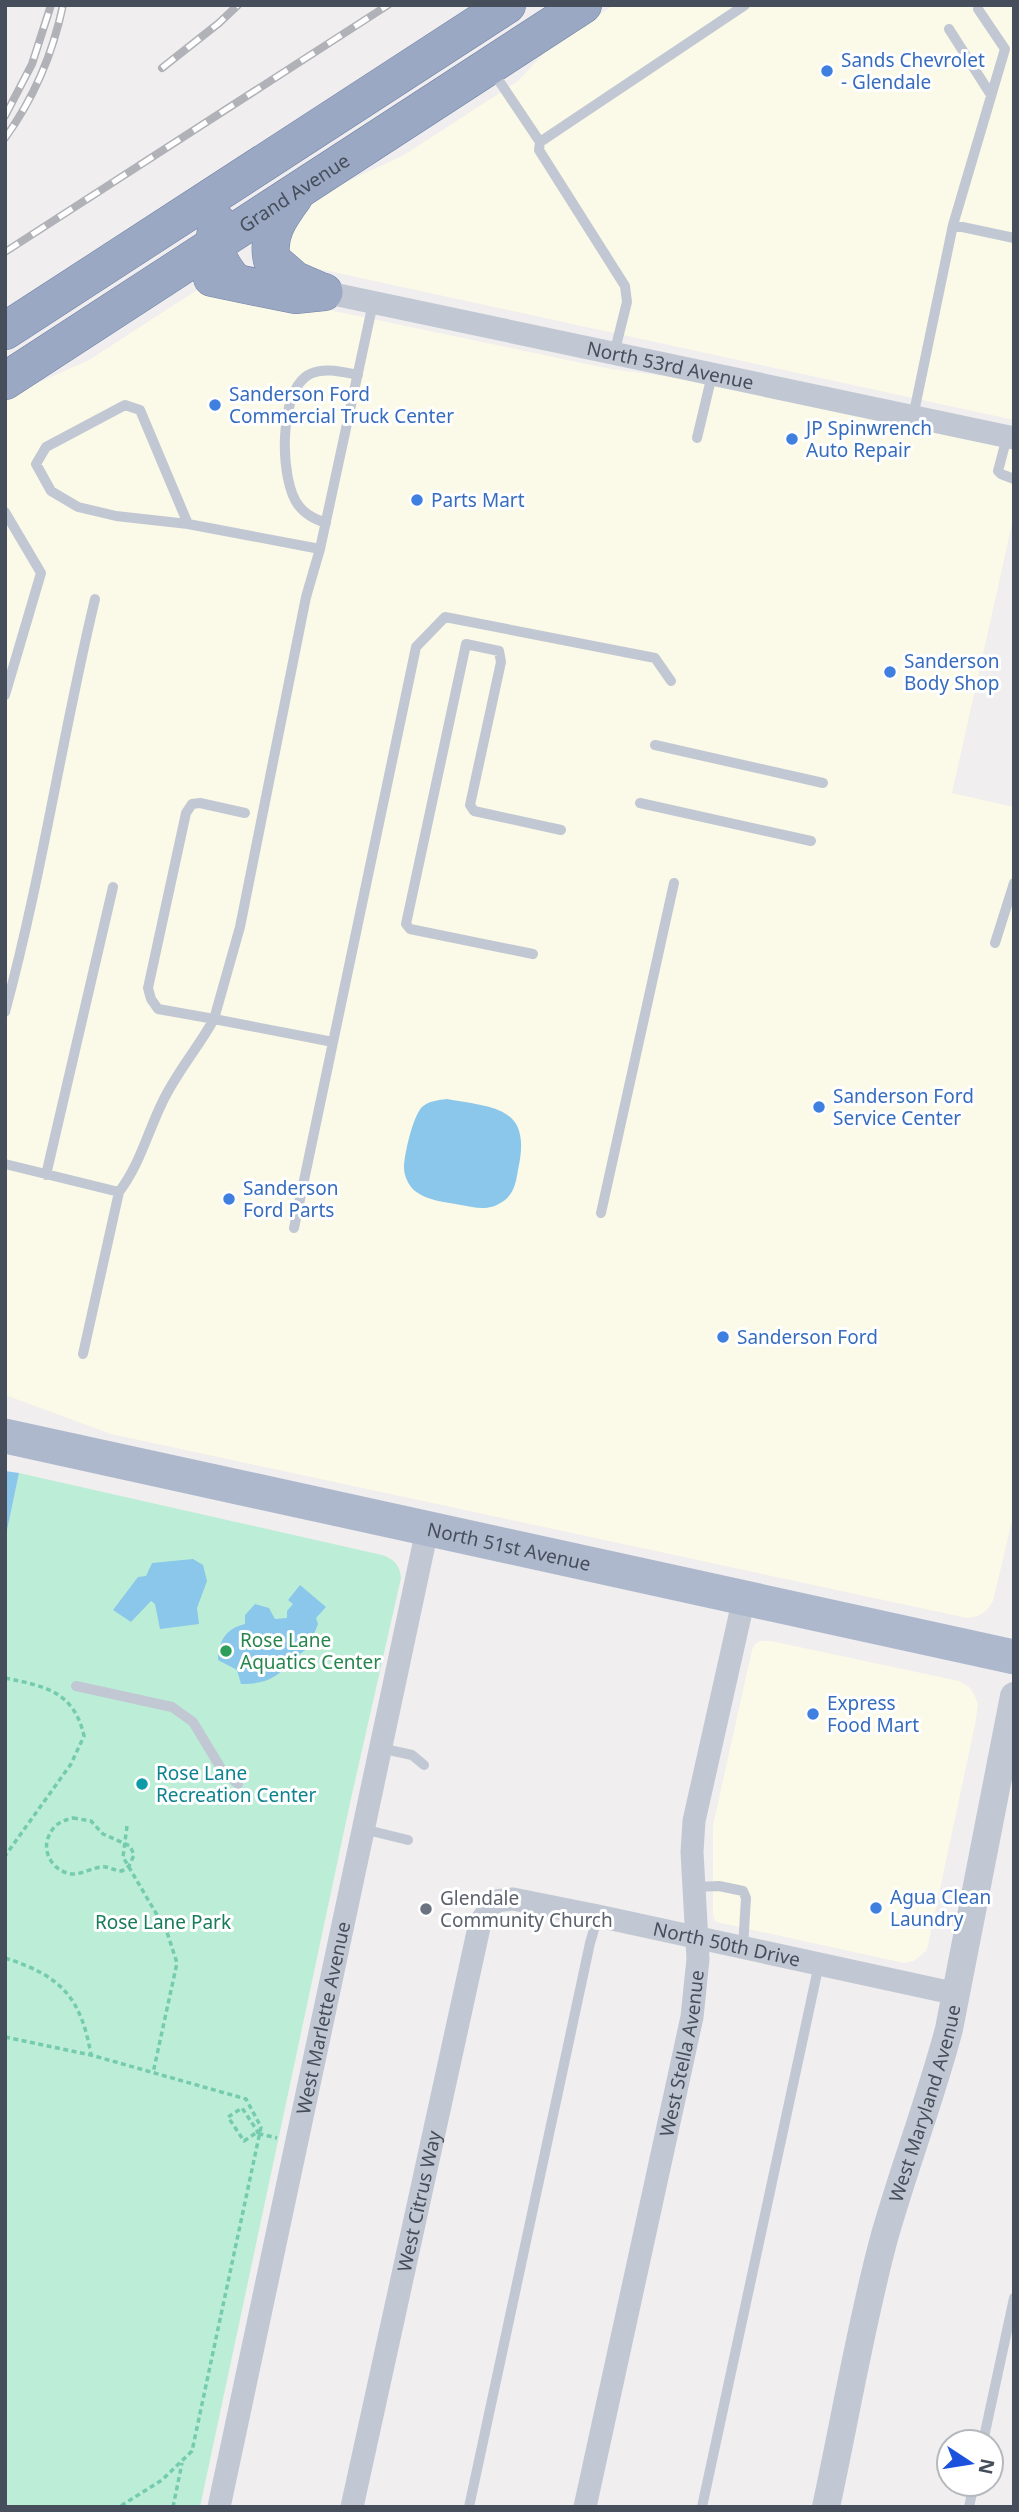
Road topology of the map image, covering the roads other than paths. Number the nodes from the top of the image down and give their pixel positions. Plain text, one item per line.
1 (507, 5) edge
2 (583, 5) edge
3 (745, 5) edge
4 (978, 9) dead end
5 (949, 29) dead end
6 (489, 67) junction
7 (991, 95) junction
8 (300, 141) junction
9 (540, 142) junction
10 (297, 192) junction
11 (953, 225) junction
12 (1014, 238) edge
13 (215, 246) junction
14 (234, 281) junction
15 (146, 290) junction
16 (324, 292) junction
17 (373, 303) junction
18 (5, 331) edge
19 (614, 354) junction
20 (358, 375) junction
21 (712, 375) junction
22 (5, 381) edge
23 (913, 417) junction
24 (697, 438) dead end
25 (1010, 438) edge
26 (1014, 479) edge
27 (5, 512) edge
28 (326, 523) junction
29 (188, 524) junction
30 (320, 549) junction
31 (95, 599) dead end
32 (671, 681) dead end
33 (5, 695) edge
34 (654, 745) dead end
35 (823, 783) dead end
36 (640, 803) dead end
37 (245, 813) dead end
38 (561, 830) dead end
39 (811, 841) dead end
40 (674, 883) dead end
41 (1014, 883) edge
42 (113, 887) dead end
43 (995, 943) dead end
44 (533, 954) dead end
45 (5, 1012) edge
46 (214, 1018) junction
47 (332, 1042) junction
48 (5, 1164) edge
49 (46, 1175) junction
50 (119, 1192) junction
51 (601, 1213) dead end
52 (294, 1228) dead end
53 (83, 1354) dead end
54 (5, 1436) edge
55 (427, 1530) junction
56 (744, 1598) junction
57 (1014, 1657) edge
58 (76, 1686) dead end
59 (1014, 1696) edge
60 (380, 1748) junction
61 (424, 1765) dead end
62 (238, 1784) dead end
63 (363, 1829) junction
64 (408, 1840) dead end
65 (695, 1887) junction
66 (495, 1901) joint
67 (598, 1916) junction
68 (697, 1937) junction
69 (743, 1947) junction
70 (819, 1964) junction
71 (957, 1994) junction
72 (1014, 2298) edge
73 (986, 2428) edge
74 (219, 2507) edge
75 (352, 2507) edge
76 (469, 2507) edge
77 (584, 2507) edge
78 (702, 2507) edge
79 (826, 2507) edge

1 - 8 highway
2 - 6 highway, Grand Avenue
3 - 9 lane
4 - 7 lane
5 - 7 lane
6 - 9 lane
6 - 10 highway, Grand Avenue
7 - 11 lane
8 - 13 highway
8 - 18 highway
9 - 19 lane
10 - 13 highway, Grand Avenue
10 - 16 highway
11 - 12 lane
11 - 23 lane
13 - 14 highway
13 - 15 highway, Grand Avenue
14 - 15 highway
14 - 16 highway
15 - 22 highway, Grand Avenue
16 - 17 street, North 53rd Avenue
17 - 19 street, North 53rd Avenue
17 - 20 lane
19 - 21 street, North 53rd Avenue
20 - 28 lane
20 - 28 lane
21 - 23 street, North 53rd Avenue
21 - 24 lane
23 - 25 street, North 53rd Avenue
25 - 26 lane
27 - 33 lane
28 - 30 lane
29 - 29 lane
29 - 30 lane
30 - 46 lane
31 - 45 lane
32 - 47 lane
34 - 35 lane
36 - 39 lane
37 - 46 lane
38 - 44 lane
40 - 51 lane
41 - 43 lane
42 - 49 lane
46 - 47 lane
46 - 50 lane
47 - 52 lane
48 - 49 lane
49 - 50 lane
50 - 53 lane
54 - 55 main road, North 51st Avenue
55 - 56 main road, North 51st Avenue
55 - 60 street, West Marlette Avenue
56 - 57 main road, North 51st Avenue
56 - 65 street, West Stella Avenue
58 - 62 lane
59 - 71 street, West Maryland Avenue
60 - 61 lane
60 - 63 street, West Marlette Avenue
63 - 64 lane
63 - 74 street, West Marlette Avenue
65 - 68 street, West Stella Avenue
65 - 69 lane
66 - 67 street, North 50th Drive
66 - 75 street, West Citrus Way
67 - 68 street, North 50th Drive
67 - 76 lane
68 - 69 street, North 50th Drive
68 - 77 street, West Stella Avenue
69 - 70 street, North 50th Drive
70 - 71 street, North 50th Drive
70 - 78 lane
71 - 79 street, West Maryland Avenue
72 - 73 lane

